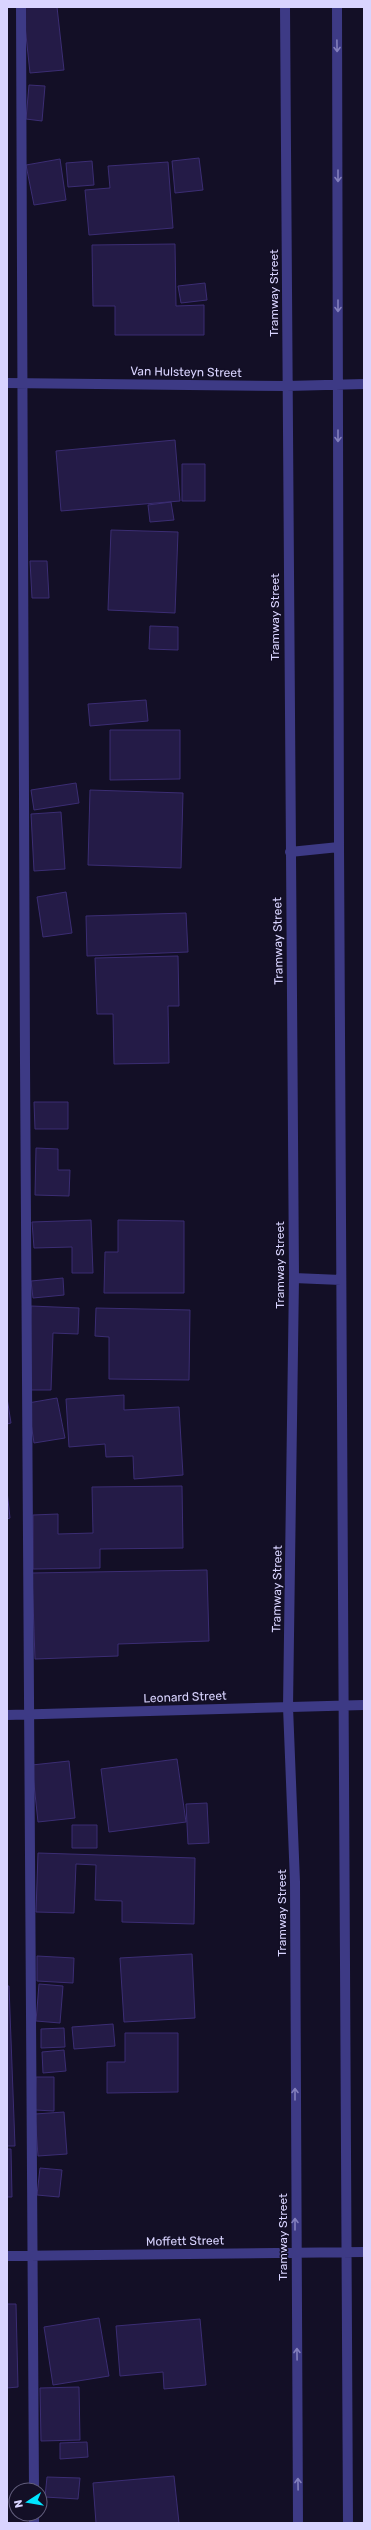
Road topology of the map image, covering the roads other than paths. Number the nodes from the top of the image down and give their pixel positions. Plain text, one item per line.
1 (21, 7) edge
2 (285, 7) edge
3 (336, 7) edge
4 (7, 383) edge
5 (23, 383) junction
6 (364, 384) edge
7 (338, 385) junction
8 (287, 386) junction
9 (339, 847) junction
10 (290, 852) junction
11 (294, 1278) junction
12 (341, 1280) junction
13 (343, 1705) junction
14 (364, 1705) edge
15 (288, 1707) junction
16 (7, 1715) edge
17 (29, 1715) junction
18 (348, 2252) junction
19 (364, 2252) edge
20 (295, 2253) junction
21 (7, 2256) edge
22 (34, 2256) junction
23 (34, 2482) edge
24 (298, 2523) edge
25 (348, 2523) edge

1 - 5 street
2 - 8 street, Tramway Street
3 -> 7 street
4 - 5 street, Van Hulsteyn Street
5 - 8 street, Van Hulsteyn Street
5 - 17 street
6 - 7 street, Van Hulsteyn Street
7 - 8 street, Van Hulsteyn Street
7 -> 9 street
8 - 10 street, Tramway Street
9 - 10 street
9 - 12 street
10 - 11 street, Tramway Street
11 - 12 street
11 - 15 street, Tramway Street
12 - 13 street
13 - 14 street, Leonard Street
13 - 15 street, Leonard Street
13 - 18 street
15 - 17 street, Leonard Street
20 -> 15 street, Tramway Street
16 - 17 street, Leonard Street
17 - 22 street
18 - 19 street, Moffett Street
18 - 20 street, Moffett Street
18 - 25 street
20 - 22 street, Moffett Street
24 -> 20 street, Tramway Street
21 - 22 street, Moffett Street
22 - 23 street

